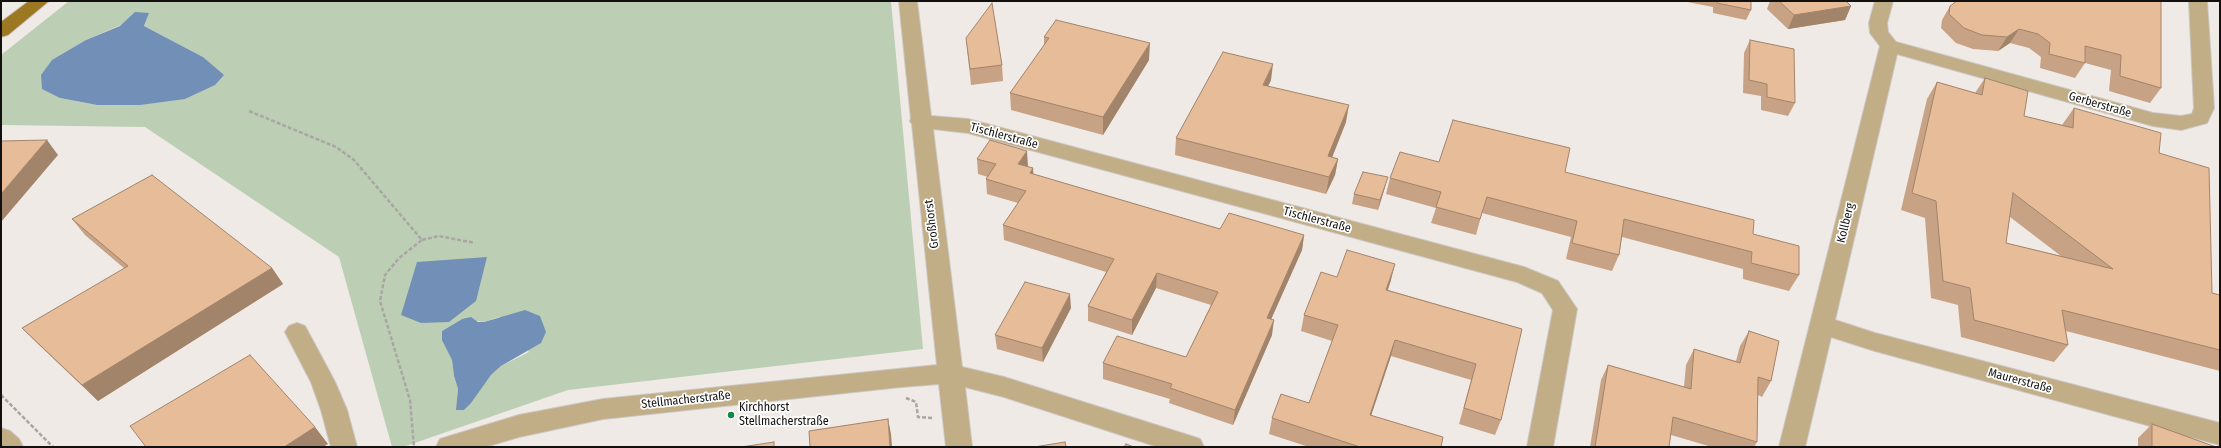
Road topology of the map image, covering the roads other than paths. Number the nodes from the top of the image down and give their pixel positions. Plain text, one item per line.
1 (40, 1) edge
2 (908, 1) edge
3 (1884, 1) edge
4 (2198, 1) edge
5 (1, 31) edge
6 (1889, 46) junction
7 (920, 121) junction
8 (1821, 325) junction
9 (297, 332) dead end
10 (950, 374) junction
11 (2220, 434) edge
12 (1, 439) edge
13 (10, 447) edge
14 (344, 447) edge
15 (449, 447) edge
16 (959, 447) edge
17 (1191, 447) edge
18 (1540, 447) edge
19 (1792, 447) edge

1 - 5 main road
2 - 7 street, Großhorst
3 - 6 street
4 - 6 street, Gerberstraße
6 - 8 street, Kollberg
7 - 10 street, Großhorst
7 - 18 street, Tischlerstraße
8 - 11 street, Maurerstraße
8 - 19 street, Kollberg
9 - 14 street
10 - 15 street, Stellmacherstraße
10 - 16 street, Großhorst
10 - 17 street
12 - 13 street

